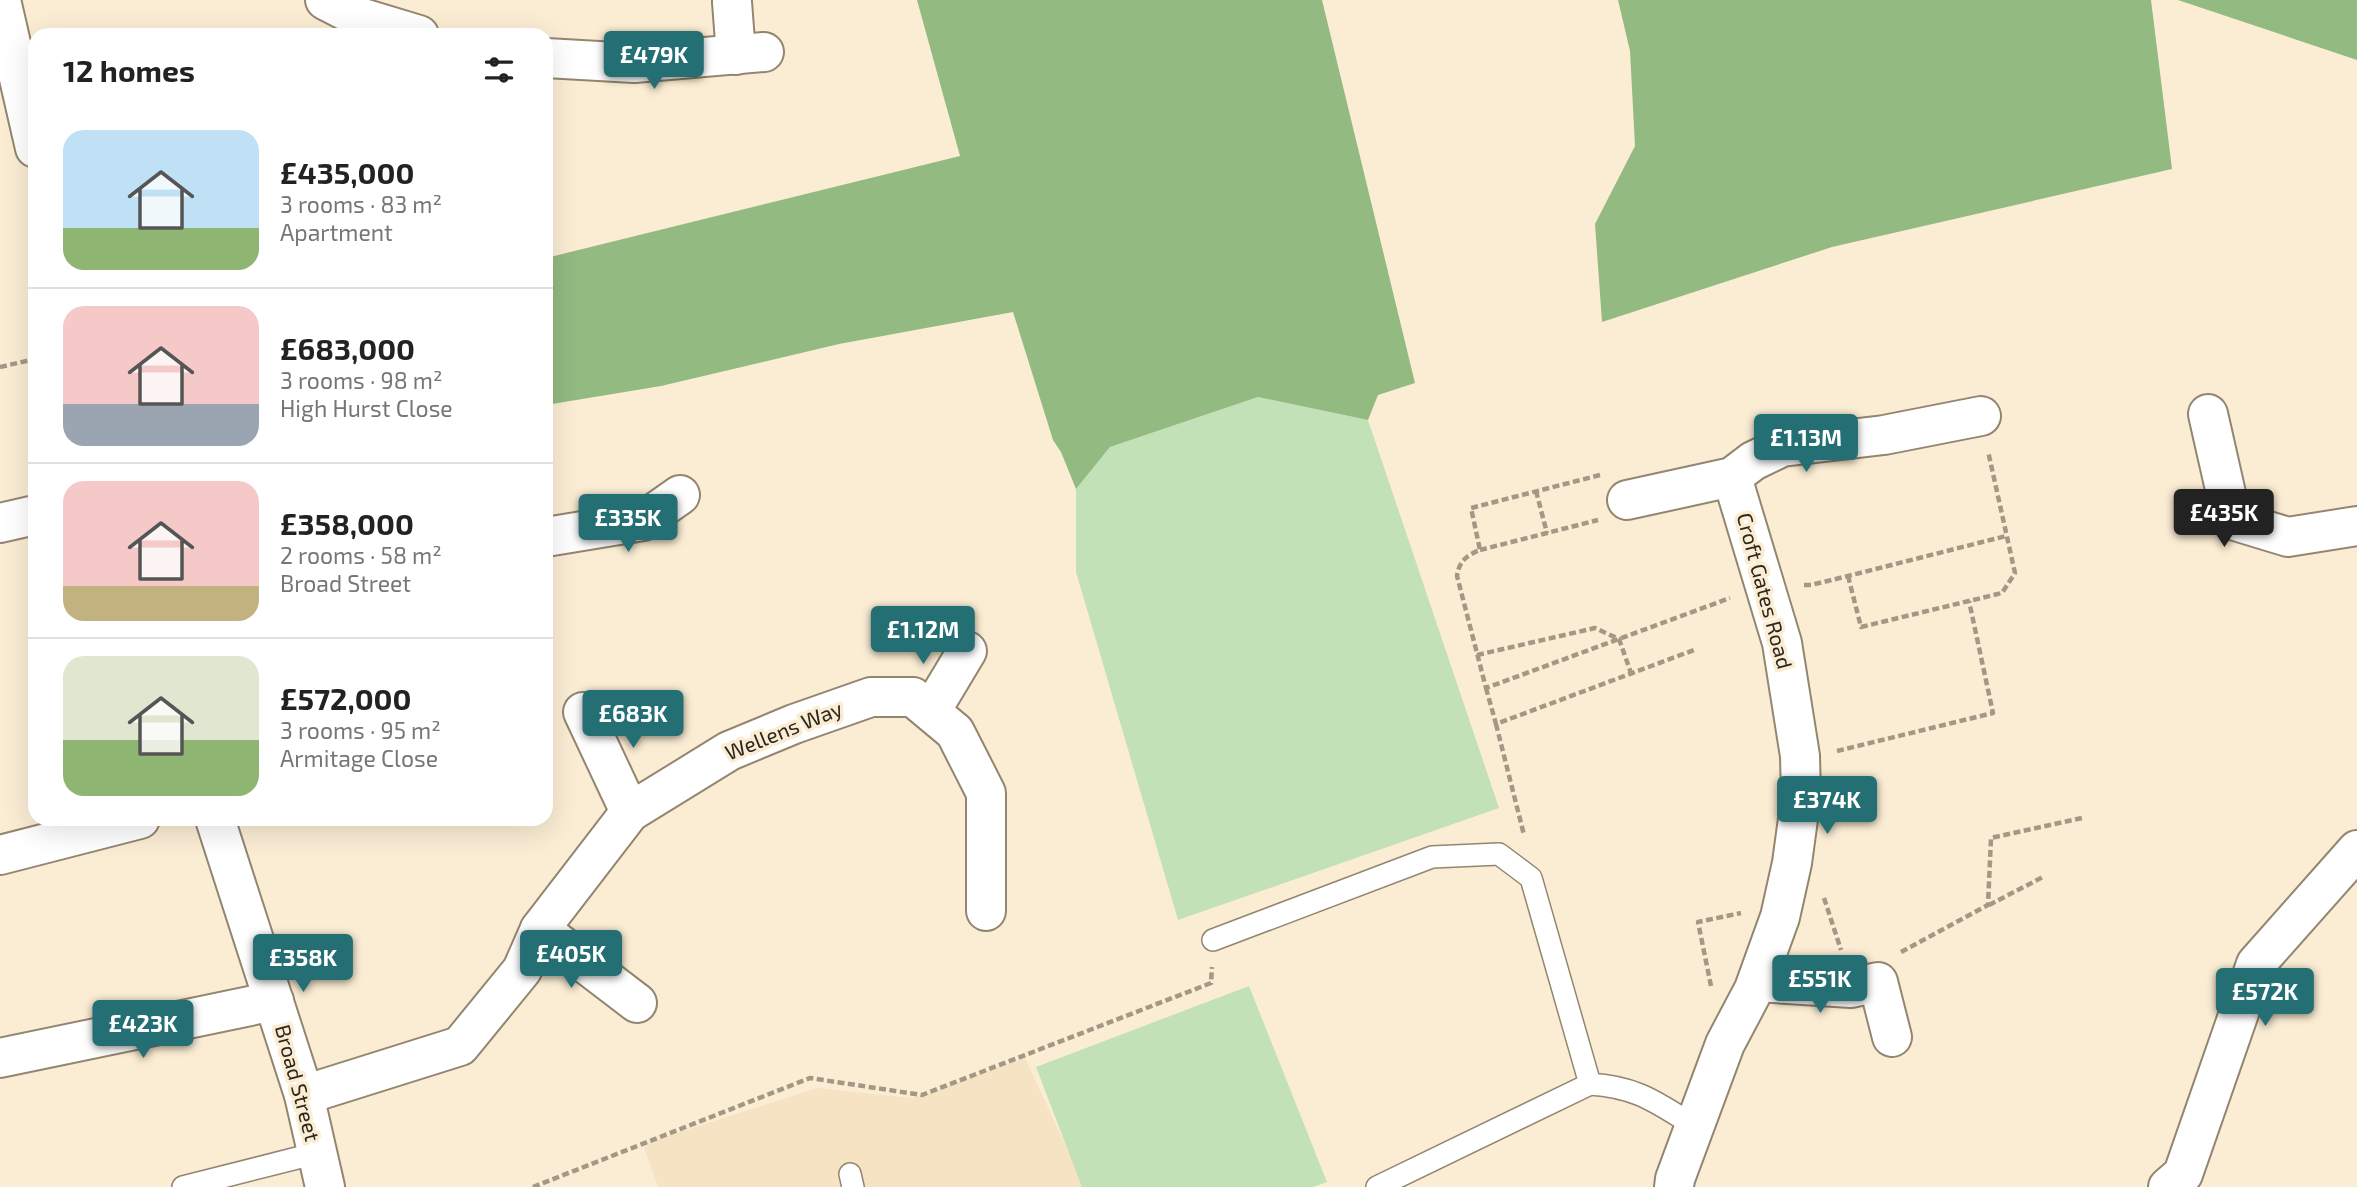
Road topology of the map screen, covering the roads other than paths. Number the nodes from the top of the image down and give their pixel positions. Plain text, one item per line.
1 (1, 0) edge
2 (325, 0) edge
3 (732, 2) dead end
4 (396, 28) edge
5 (553, 58) edge
6 (28, 118) edge
7 (2208, 415) dead end
8 (1981, 416) road end
9 (1732, 477) junction
10 (680, 495) dead end
11 (1627, 500) road end
12 (28, 517) edge
13 (0, 523) edge
14 (2357, 526) edge
15 (553, 536) edge
16 (967, 651) dead end
17 (931, 711) junction
18 (583, 712) dead end
19 (630, 812) junction
20 (112, 826) edge
21 (217, 826) edge
22 (2357, 850) edge
23 (0, 855) edge
24 (986, 911) dead end
25 (540, 929) junction
26 (1213, 940) road end
27 (1757, 982) junction
28 (274, 1001) junction
29 (637, 1003) dead end
30 (1892, 1037) dead end
31 (0, 1058) edge
32 (1590, 1084) junction
33 (304, 1095) junction
34 (1696, 1127) junction
35 (321, 1170) edge
36 (183, 1187) edge
37 (1377, 1187) edge
38 (1674, 1187) edge
39 (2168, 1187) edge

1 - 6 street
2 - 4 street
3 - 5 street
7 - 14 street
8 - 9 street
9 - 11 street
9 - 27 street, Croft Gates Road
10 - 15 street
12 - 13 street
16 - 17 street
17 - 19 street, Wellens Way
17 - 24 street, Wellens Way
18 - 19 street
19 - 25 street, Wellens Way
20 - 23 street
21 - 28 street, Broad Street
22 - 39 street
25 - 29 street
25 - 33 street, Wellens Way
26 - 32 lane
27 - 30 street
27 - 34 street, Croft Gates Road
28 - 31 street
28 - 33 street, Broad Street
32 - 34 lane
32 - 37 lane
33 - 35 street, Broad Street
34 - 38 street, Croft Gates Road
35 - 36 lane

